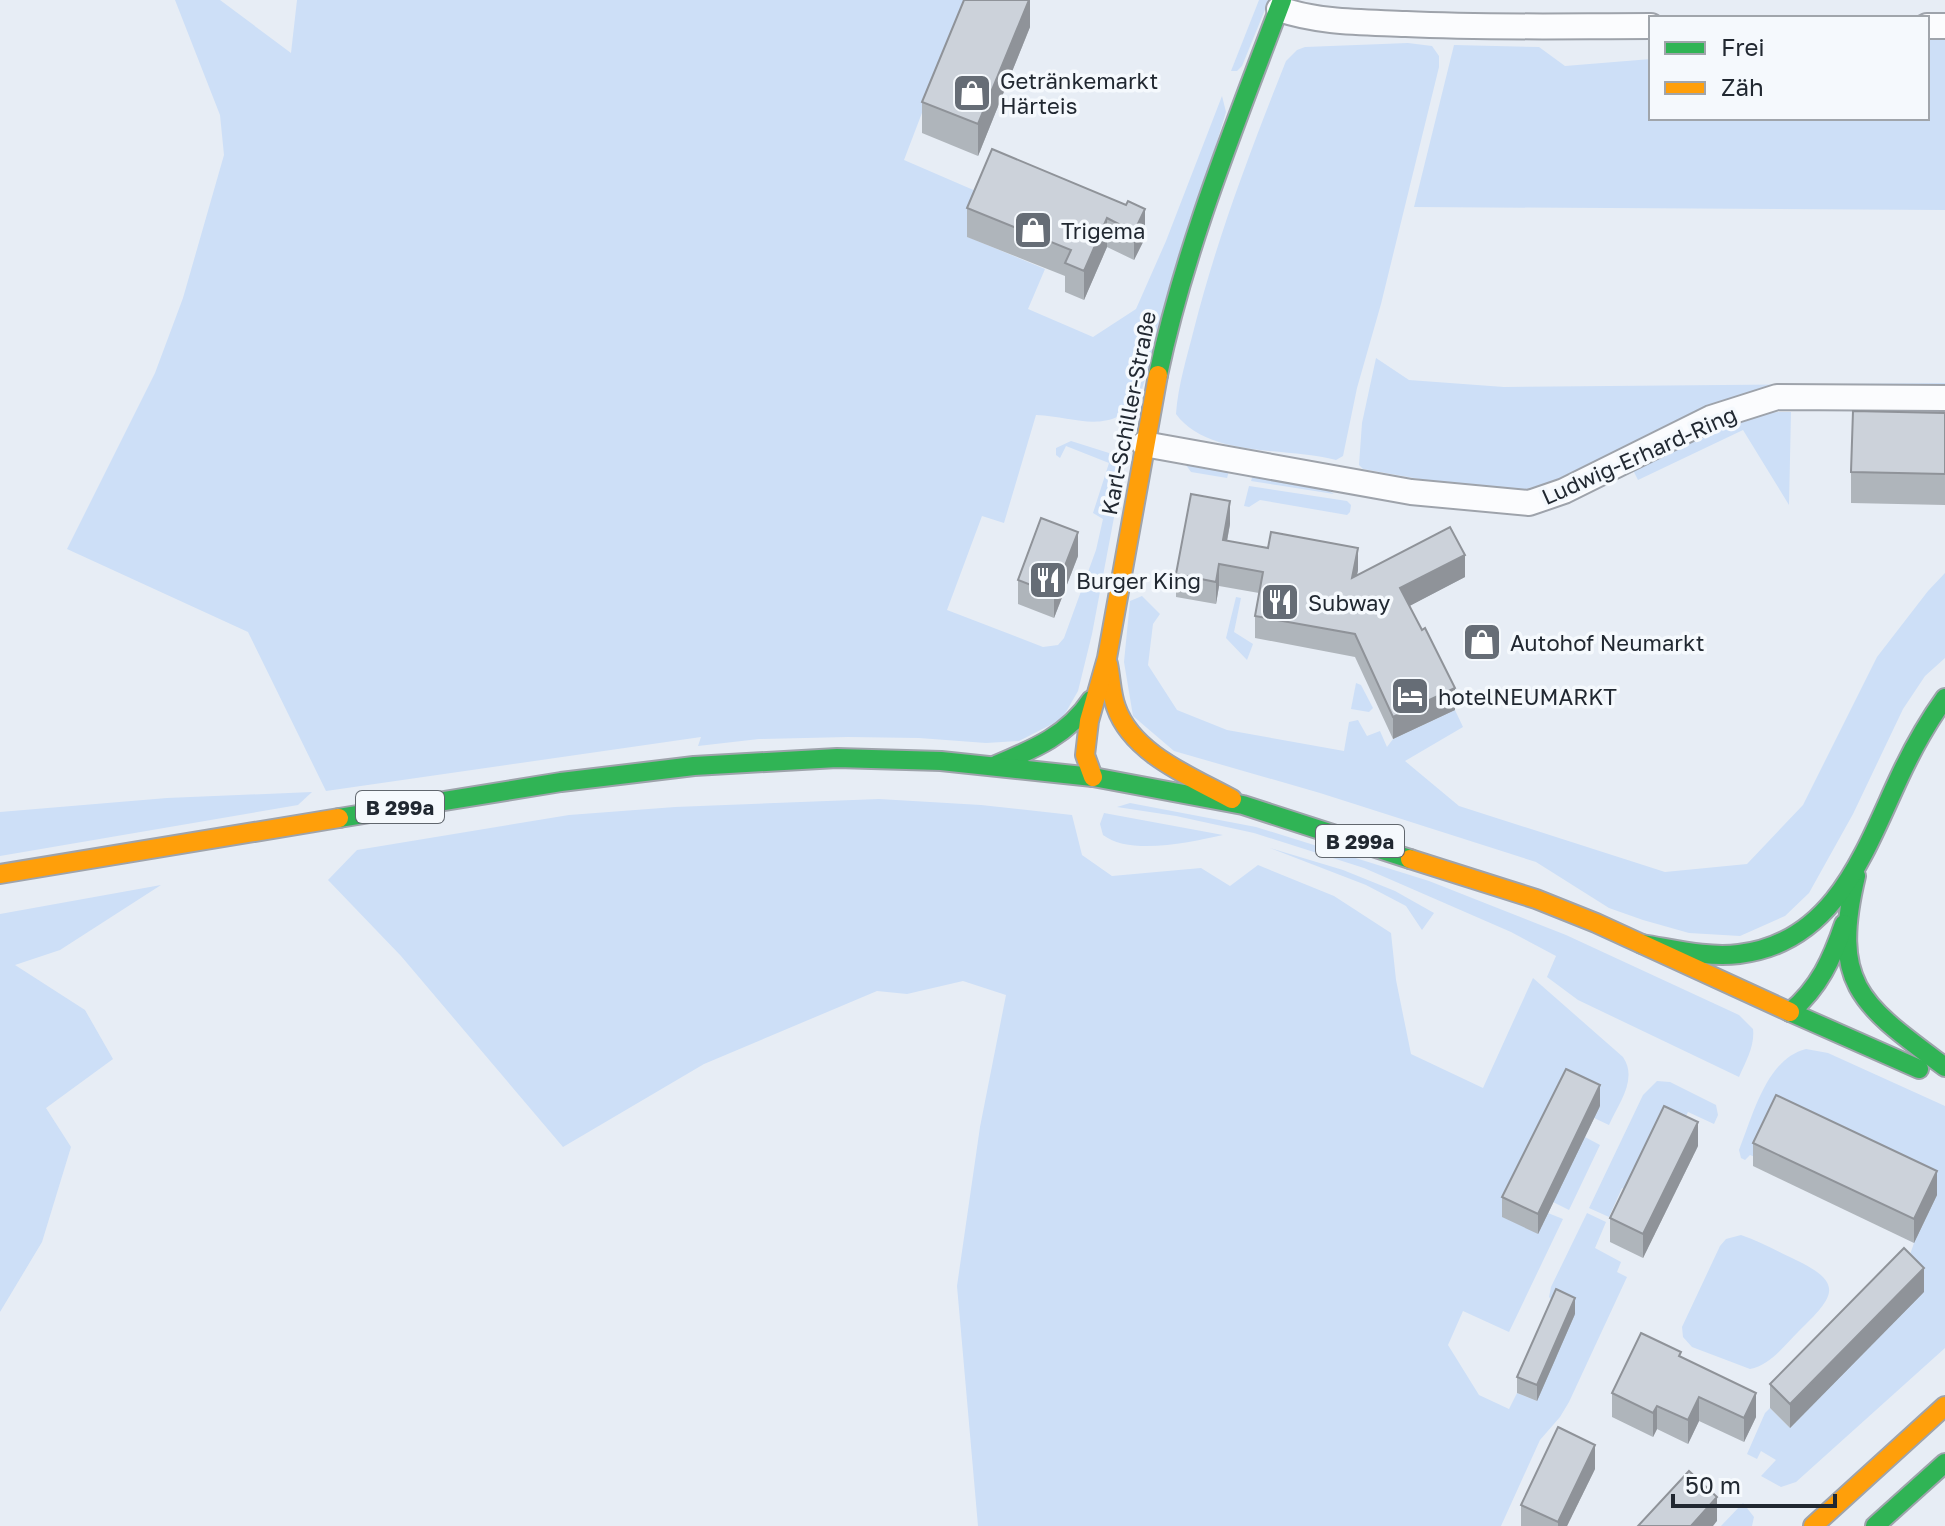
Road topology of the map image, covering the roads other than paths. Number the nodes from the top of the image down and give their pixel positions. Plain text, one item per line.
1 (1280, 4) edge
2 (1649, 26) edge
3 (1945, 398) edge
4 (1144, 444) junction
5 (1107, 658) junction
6 (1096, 692) junction
7 (1945, 698) edge
8 (1116, 711) junction
9 (1113, 737) dead end
10 (1104, 761) dead end
11 (996, 765) junction
12 (1093, 777) junction
13 (1243, 805) junction
14 (1862, 855) junction
15 (0, 874) edge
16 (1823, 914) junction
17 (1846, 918) junction
18 (1642, 944) junction
19 (1807, 950) dead end
20 (1791, 988) dead end
21 (1790, 1012) junction
22 (1945, 1067) edge
23 (1945, 1081) edge
24 (1945, 1406) edge
25 (1945, 1463) edge
26 (1813, 1526) edge
27 (1875, 1526) edge

1 - 2 street
1 - 4 main road, Karl-Schiller-Straße
3 - 4 street, Ludwig-Erhard-Ring
4 - 5 main road, Karl-Schiller-Straße
5 - 6 main road, Karl-Schiller-Straße
5 - 8 main road
6 - 11 main road
6 - 12 main road, Karl-Schiller-Straße
7 - 14 main road
8 - 9 main road
8 - 13 main road
10 - 12 main road
11 - 12 main road, B 299a
11 - 15 main road, B 299a
12 - 13 main road, B 299a
13 - 18 main road, B 299a
14 - 16 main road
14 - 17 main road
16 - 18 main road
16 - 19 main road
17 - 21 main road
17 - 22 main road
18 - 21 main road, B 299a
20 - 21 main road
21 - 23 main road
24 - 26 main road
25 - 27 main road

